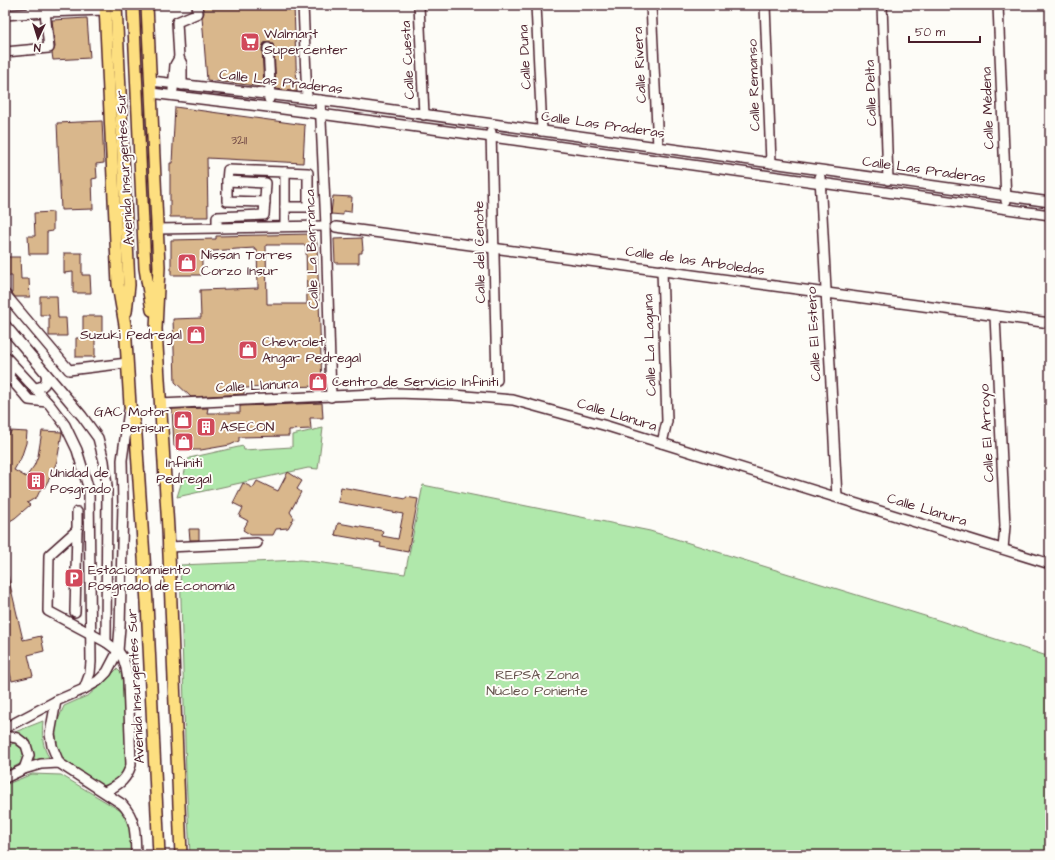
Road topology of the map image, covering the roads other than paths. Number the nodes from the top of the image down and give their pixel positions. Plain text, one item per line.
1 (32, 5) edge
2 (38, 5) edge
3 (116, 5) edge
4 (133, 5) edge
5 (146, 5) edge
6 (198, 5) edge
7 (303, 5) edge
8 (419, 5) edge
9 (536, 5) edge
10 (651, 5) edge
11 (765, 5) edge
12 (882, 5) edge
13 (998, 5) edge
14 (105, 8) edge
15 (45, 12) junction
16 (5, 15) edge
17 (268, 48) dead end
18 (5, 52) edge
19 (151, 81) junction
20 (178, 84) junction
21 (202, 87) junction
22 (151, 93) junction
23 (269, 94) junction
24 (172, 96) junction
25 (200, 99) junction
26 (307, 99) junction
27 (320, 100) junction
28 (268, 106) junction
29 (321, 114) junction
30 (424, 115) junction
31 (491, 124) junction
32 (542, 131) junction
33 (492, 137) junction
34 (658, 147) junction
35 (771, 163) junction
36 (820, 170) junction
37 (285, 172) junction
38 (888, 180) junction
39 (227, 181) junction
40 (820, 183) junction
41 (1005, 196) junction
42 (265, 202) junction
43 (1050, 202) edge
44 (285, 207) junction
45 (1006, 209) junction
46 (1050, 215) edge
47 (285, 226) junction
48 (326, 226) junction
49 (217, 227) junction
50 (336, 227) dead end
51 (157, 229) junction
52 (493, 248) junction
53 (662, 270) junction
54 (826, 293) junction
55 (5, 294) edge
56 (995, 316) junction
57 (1050, 323) edge
58 (5, 325) edge
59 (125, 325) junction
60 (156, 328) junction
61 (5, 356) edge
62 (127, 363) junction
63 (11, 364) junction
64 (46, 374) junction
65 (497, 380) dead end
66 (34, 388) junction
67 (331, 397) junction
68 (46, 402) junction
69 (160, 404) junction
70 (72, 405) junction
71 (130, 405) junction
72 (55, 411) junction
73 (662, 443) junction
74 (837, 497) junction
75 (77, 512) dead end
76 (77, 530) junction
77 (257, 543) dead end
78 (168, 547) junction
79 (1003, 549) junction
80 (1050, 564) edge
81 (76, 612) dead end
82 (91, 635) junction
83 (106, 642) junction
84 (118, 651) junction
85 (84, 690) junction
86 (56, 702) junction
87 (5, 728) edge
88 (5, 736) edge
89 (59, 763) junction
90 (24, 769) junction
91 (5, 778) edge
92 (104, 792) junction
93 (136, 855) edge
94 (159, 855) edge
95 (181, 855) edge

1 - 2 street
3 - 59 main road, Avenida Insurgentes Sur
4 - 60 main road, Avenida Insurgentes Sur
5 - 19 main road, Avenida Insurgentes Sur
6 - 20 street
7 - 26 street
8 - 30 street, Calle Cuesta
9 - 32 street, Calle Duna
10 - 34 street, Calle Rivera
11 - 35 street, Calle Remanso
12 - 38 street, Calle Delta
13 - 41 street, Calle Médena
14 - 15 street
14 - 59 main road, Avenida Insurgentes Sur
15 - 16 street
15 - 18 street
17 - 23 street
19 - 20 street, Calle Las Praderas
19 - 22 main road, Avenida Insurgentes Sur
20 - 21 street, Calle Las Praderas
20 - 24 street
21 - 23 street, Calle Las Praderas
21 - 25 street
22 - 24 street, Calle Las Praderas
22 - 51 main road, Avenida Insurgentes Sur
23 - 26 street, Calle Las Praderas
23 - 28 street
24 - 25 street, Calle Las Praderas
25 - 28 street, Calle Las Praderas
26 - 27 street, Calle Las Praderas
27 - 29 street, Calle La Barranca
27 - 30 street, Calle Las Praderas
28 - 29 street, Calle Las Praderas
29 - 33 street, Calle Las Praderas
29 - 48 street, Calle La Barranca
30 - 31 street, Calle Las Praderas
31 - 32 street, Calle Las Praderas
31 - 33 street, Calle del Cenote
32 - 34 street, Calle Las Praderas
33 - 40 street, Calle Las Praderas
33 - 52 street, Calle del Cenote
34 - 35 street, Calle Las Praderas
35 - 36 street, Calle Las Praderas
36 - 38 street, Calle Las Praderas
36 - 40 street, Calle El Estero
37 - 39 street
37 - 44 street
37 - 44 street
38 - 41 street, Calle Las Praderas
39 - 42 street
39 - 42 street
40 - 45 street, Calle Las Praderas
40 - 54 street, Calle El Estero
41 - 43 street, Calle Las Praderas
41 - 45 street, Calle Médena
42 - 49 street
44 - 47 street
45 - 46 street, Calle Las Praderas
47 - 48 street
47 - 49 street
48 - 67 street, Calle La Barranca
49 - 51 street
50 - 52 street, Calle de las Arboledas
51 - 60 main road, Avenida Insurgentes Sur
52 - 53 street, Calle de las Arboledas
52 - 65 street, Calle del Cenote
53 - 54 street, Calle de las Arboledas
53 - 73 street, Calle La Laguna
54 - 56 street, Calle de las Arboledas
54 - 74 street, Calle El Estero
55 - 62 street
56 - 57 street, Calle de las Arboledas
56 - 79 street, Calle El Arroyo
58 - 64 street
59 - 62 main road, Avenida Insurgentes Sur
60 - 69 main road, Avenida Insurgentes Sur
61 - 63 street
62 - 71 main road, Avenida Insurgentes Sur
63 - 66 street
63 - 68 street
64 - 66 street
64 - 70 street
66 - 68 street
67 - 69 street, Calle Llanura
67 - 73 street, Calle Llanura
68 - 72 street
69 - 78 main road, Avenida Insurgentes Sur
70 - 72 street
70 - 83 street
71 - 84 street
71 - 94 main road, Avenida Insurgentes Sur
72 - 82 street
73 - 74 street, Calle Llanura
74 - 79 street, Calle Llanura
75 - 76 street
76 - 81 street
76 - 82 street
77 - 78 street
78 - 95 main road, Avenida Insurgentes Sur
79 - 80 street, Calle Llanura
82 - 83 street
82 - 85 street
83 - 84 street
84 - 85 street
84 - 92 street
85 - 86 street
86 - 87 street
86 - 89 street
88 - 90 street
89 - 90 street
89 - 92 street
90 - 91 street
92 - 93 street

